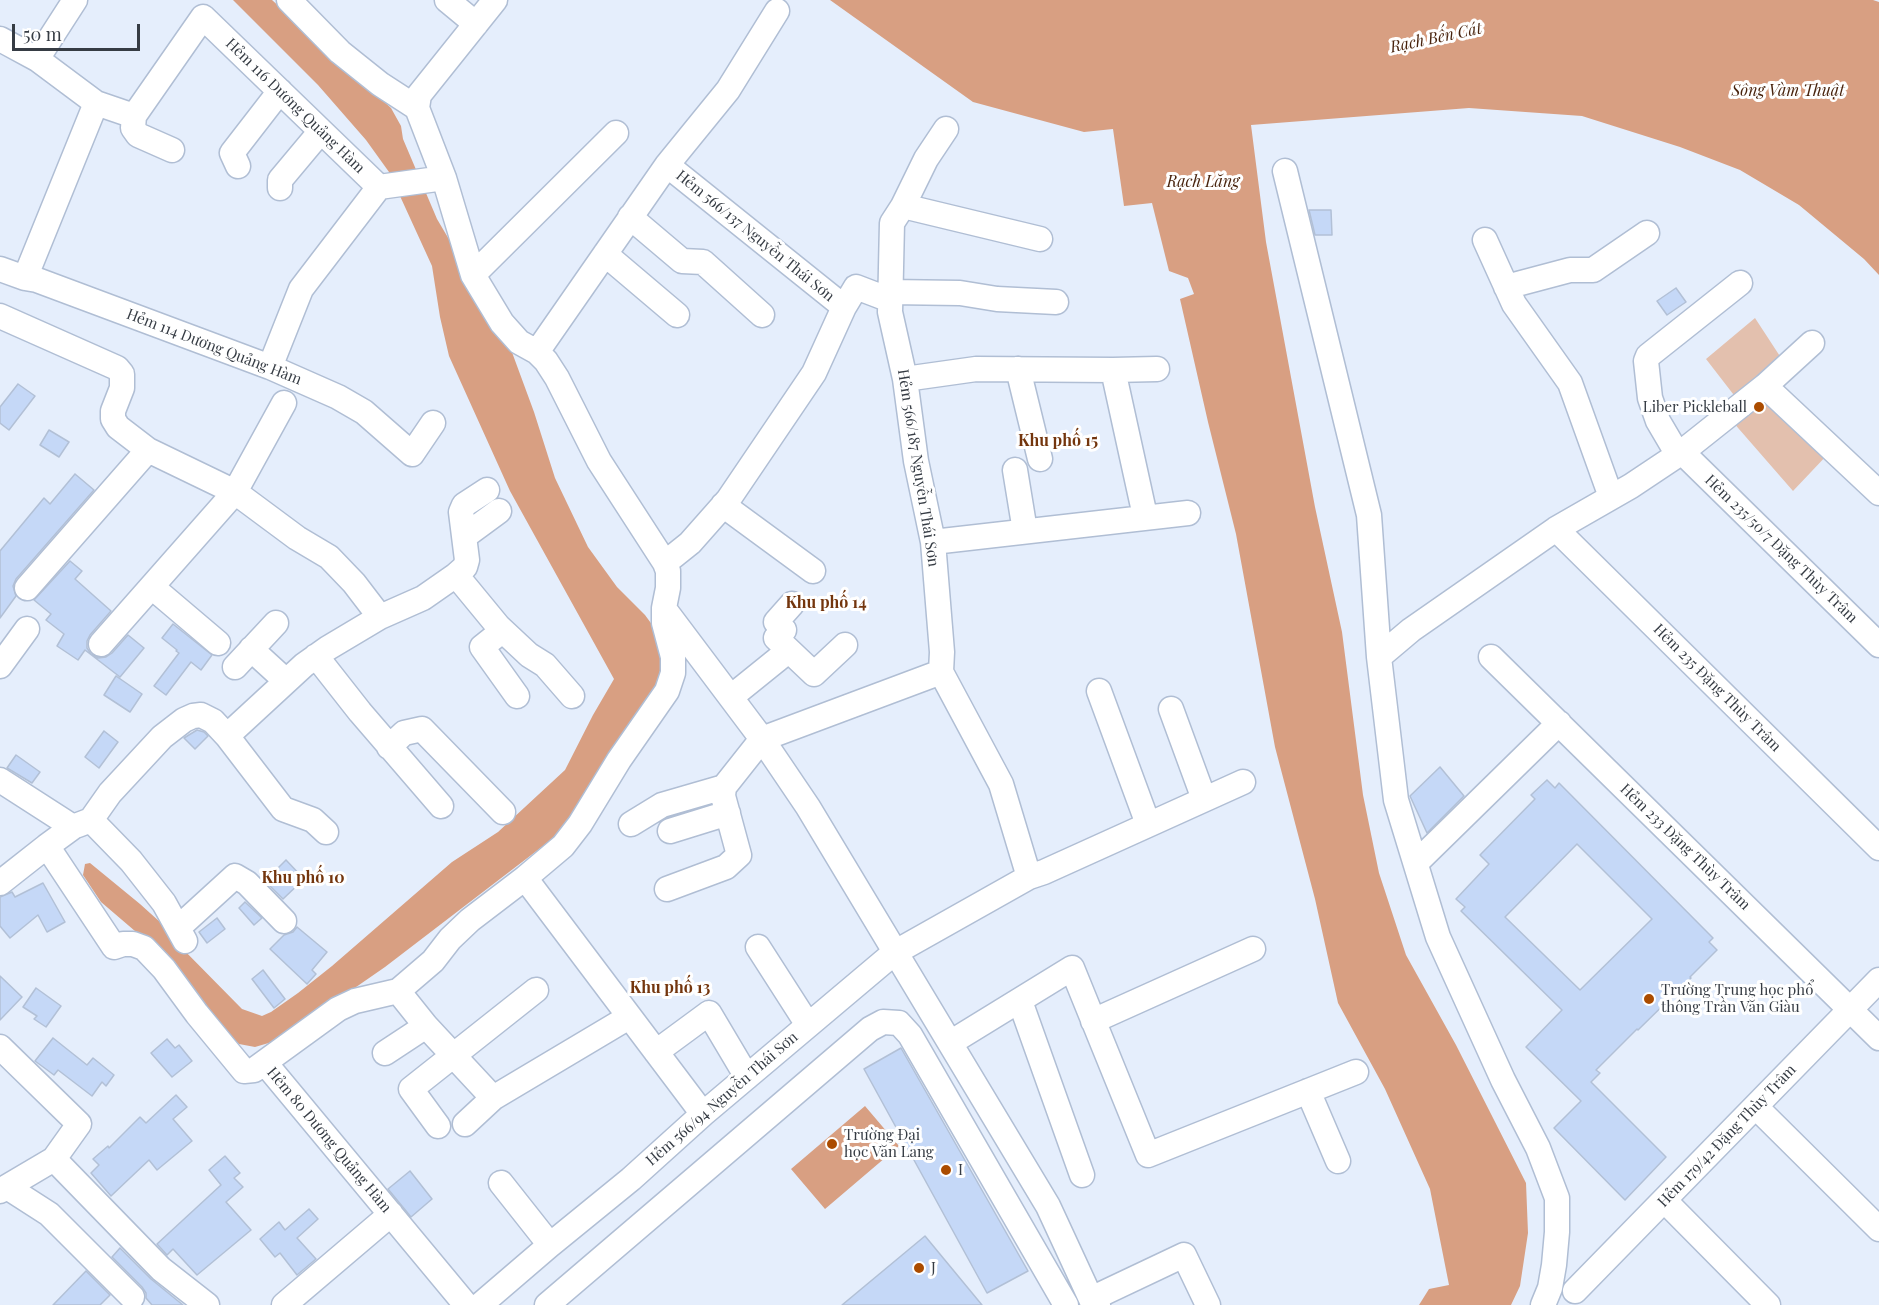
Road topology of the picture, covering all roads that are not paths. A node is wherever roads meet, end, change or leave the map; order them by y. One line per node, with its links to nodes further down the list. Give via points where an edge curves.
1 (75, 0): 8 (street)
2 (289, 0): 11 (street, via 340,52)
3 (447, 0): 6 (street)
4 (495, 0): 6 (street)
5 (777, 11): 17 (street, via 728,90)
6 (476, 24): 11 (street, via 419,95)
7 (0, 39): 8 (street)
8 (37, 59): 10 (street)
9 (280, 92): 12 (street, Hẻm 116 Dương Quảng Hàm, via 203,17); 14 (street, Hẻm 116 Dương Quảng Hàm); 18 (street, via 232,153)
10 (96, 103): 12 (street); 31 (street)
11 (417, 108): 20 (street)
12 (134, 116): 16 (street, via 133,128 138,135)
13 (946, 129): 23 (street, Hẻm 566/187 Nguyễn Thái Sơn)
14 (321, 131): 21 (street, Hẻm 116 Dương Quảng Hàm); 22 (street, via 280,180)
15 (616, 133): 30 (street)
16 (172, 150)
17 (667, 165): 24 (street); 36 (street, Hẻm 566/137 Nguyễn Thái Sơn)
18 (238, 166)
19 (1285, 171): 84 (street, via 1369,515)
20 (444, 178): 21 (street); 30 (street)
21 (379, 187): 42 (street, via 301,289)
22 (280, 188)
23 (903, 206): 26 (street); 34 (street, Hẻm 566/187 Nguyễn Thái Sơn, via 892,223)
24 (630, 217): 28 (street); 38 (street, via 681,261 703,262)
25 (1647, 233): 33 (street, via 1593,270 1570,270)
26 (1040, 239)
27 (1485, 240): 33 (street)
28 (604, 254): 37 (street); 41 (street)
29 (0, 269): 31 (street, Hẻm 114 Dương Quảng Hàm)
30 (473, 275): 41 (street, via 502,323 519,342)
31 (26, 278): 42 (street, Hẻm 114 Dương Quảng Hàm)
32 (1740, 283): 51 (street, Hẻm 235/50/7 Đặng Thùy Trâm, via 1646,361 1650,398 1658,421)
33 (1506, 286): 57 (street, via 1514,304 1570,383)
34 (890, 296): 35 (street, via 960,293); 36 (street, Hẻm 566/137 Nguyễn Thái Sơn, via 856,287); 46 (street, Hẻm 566/187 Nguyễn Thái Sơn)
35 (1056, 302)
36 (844, 307): 58 (street, Hẻm 566/137 Nguyễn Thái Sơn, via 814,372)
37 (677, 315)
38 (762, 315)
39 (0, 316): 50 (street, via 117,368 122,374 122,388 113,418 118,427)
40 (1812, 343): 47 (street)
41 (537, 352): 66 (street, via 557,378 599,461)
42 (270, 367): 49 (street, Hẻm 114 Dương Quảng Hàm, via 364,412 412,454)
43 (1018, 369): 45 (street); 46 (street, via 976,369); 52 (street)
44 (1157, 369): 45 (street)
45 (1113, 370): 61 (street)
46 (905, 379): 65 (street, Hẻm 566/187 Nguyễn Thái Sơn, via 916,461)
47 (1765, 386): 51 (street); 56 (street)
48 (284, 403): 55 (street)
49 (433, 423)
50 (148, 450): 55 (street); 70 (street)
51 (1680, 453): 57 (street); 80 (street, Hẻm 235/50/7 Đặng Thùy Trâm)
52 (1040, 459)
53 (1015, 470): 63 (street)
54 (487, 490): 64 (street, via 464,505 461,512)
55 (235, 492): 69 (street); 73 (street, via 329,558 347,574)
56 (1879, 493)
57 (1611, 497): 62 (street)
58 (723, 505): 66 (street, Hẻm 566/137 Nguyễn Thái Sơn, via 690,543); 67 (street)
59 (499, 512): 64 (street)
60 (1188, 513): 61 (street)
61 (1145, 516): 63 (street)
62 (1556, 529): 84 (street, via 1411,630); 112 (street, Hẻm 235 Đặng Thùy Trâm)
63 (1024, 531): 65 (street)
64 (465, 536): 68 (street, via 467,560)
65 (933, 542): 88 (street, Hẻm 566/187 Nguyễn Thái Sơn)
66 (665, 563): 72 (street, via 668,588)
67 (813, 572)
68 (456, 575): 73 (street, via 423,598); 76 (street)
69 (152, 587): 77 (street); 78 (street)
70 (27, 588)
71 (792, 604): 82 (street, via 776,622 784,630 776,639)
72 (664, 608): 93 (street); 115 (street, via 673,657 667,690 580,824 562,846)
73 (380, 617): 83 (street)
74 (276, 623): 81 (street)
75 (27, 629): 86 (street)
76 (502, 630): 91 (street, via 482,647); 92 (street, via 544,665)
77 (218, 643)
78 (101, 645)
79 (845, 645): 82 (street, via 814,674)
80 (1879, 645)
81 (251, 649): 87 (street); 89 (street)
82 (788, 651): 93 (street)
83 (316, 656): 89 (street); 98 (street)
84 (1379, 657): 113 (street, via 1396,800)
85 (1491, 657): 95 (street, Hẻm 233 Đặng Thùy Trâm)
86 (0, 666)
87 (235, 667)
88 (941, 672): 97 (street); 114 (street, Hẻm 566/187 Nguyễn Thái Sơn, via 1001,784)
89 (286, 681): 96 (street)
90 (1099, 691): 108 (street)
91 (517, 696)
92 (572, 696)
93 (730, 697): 97 (street)
94 (1171, 709): 102 (street)
95 (1559, 723): 113 (street); 126 (street, Hẻm 233 Đặng Thùy Trâm)
96 (227, 736): 106 (street, via 201,715 184,720 162,737); 110 (street, via 283,809 313,820)
97 (762, 739): 101 (street); 121 (street, via 808,807)
98 (389, 747): 103 (street); 104 (street, via 404,733 422,729)
99 (0, 780): 106 (street)
100 (1243, 782): 102 (street)
101 (724, 787): 105 (street); 107 (street, via 662,805)
102 (1204, 799): 108 (street)
103 (441, 806)
104 (503, 812)
105 (728, 813): 109 (street); 117 (street, via 739,855 726,867)
106 (82, 824): 111 (street); 118 (street, via 131,861 164,903 182,935 235,876 248,883)
107 (631, 824)
108 (1149, 824): 114 (street)
109 (670, 831)
110 (326, 832)
111 (47, 846): 116 (street); 137 (street, Hẻm 80 Dương Quảng Hàm, via 114,947 133,944 144,948 244,1071)
112 (1879, 848)
113 (1416, 863): 155 (street, via 1438,937 1538,1148 1557,1198)
114 (1029, 877): 121 (street)
115 (525, 878): 124 (street, via 470,920 433,961); 127 (street)
116 (0, 883)
117 (667, 889)
118 (284, 921)
119 (758, 947): 129 (street)
120 (1253, 949): 128 (street)
121 (894, 953): 129 (street, Hẻm 566/94 Nguyễn Thái Sơn); 132 (street)
122 (1879, 980): 126 (street, Hẻm 179/42 Đặng Thùy Trâm)
123 (536, 990): 136 (street)
124 (398, 991): 130 (street); 137 (street, via 338,1009)
125 (1020, 1001): 128 (street, via 1072,968); 132 (street); 148 (street)
126 (1851, 1010): 131 (street, Hẻm 233 Đặng Thùy Trâm); 142 (street, Hẻm 179/42 Đặng Thùy Trâm)
127 (629, 1017): 134 (street); 141 (street)
128 (1094, 1021): 140 (street, via 1148,1155)
129 (808, 1025): 139 (street, Hẻm 566/94 Nguyễn Thái Sơn)
130 (426, 1026): 135 (street); 136 (street)
131 (1879, 1038)
132 (951, 1043): 158 (street, via 1048,1206)
133 (0, 1047): 146 (street, via 79,1124)
134 (656, 1052): 139 (street, via 709,1012); 143 (street)
135 (385, 1053)
136 (454, 1056): 141 (street); 145 (street, via 411,1089)
137 (265, 1063): 152 (street, Hẻm 80 Dương Quảng Hàm)
138 (1356, 1072): 140 (street)
139 (747, 1077): 143 (street, Hẻm 566/94 Nguyễn Thái Sơn)
140 (1308, 1091): 147 (street)
141 (493, 1098): 144 (street)
142 (1756, 1107): 151 (street, Hẻm 179/42 Đặng Thùy Trâm); 153 (street)
143 (703, 1114): 154 (street, Hẻm 566/94 Nguyễn Thái Sơn)
144 (465, 1124)
145 (438, 1126)
146 (54, 1159): 150 (street); 159 (street, via 161,1269)
147 (1338, 1161)
148 (1082, 1174)
149 (501, 1184): 154 (street)
150 (3, 1189): 156 (street, via 49,1214)
151 (1664, 1200): 157 (street, Hẻm 179/42 Đặng Thùy Trâm); 167 (street)
152 (391, 1214): 160 (street); 161 (street, Hẻm 80 Dương Quảng Hàm)
153 (1879, 1229)
154 (550, 1245): 162 (street, Hẻm 566/94 Nguyễn Thái Sơn)
155 (1554, 1265): 157 (street); 166 (street)
156 (132, 1297)
157 (1581, 1298)
158 (1095, 1302): 165 (street, via 1184,1255)
159 (207, 1305)
160 (284, 1305)
161 (466, 1305)
162 (480, 1305)
163 (547, 1305): 164 (street, via 870,1029 883,1022 899,1023 910,1035)
164 (1066, 1305)
165 (1208, 1305)
166 (1543, 1305)
167 (1768, 1305)

